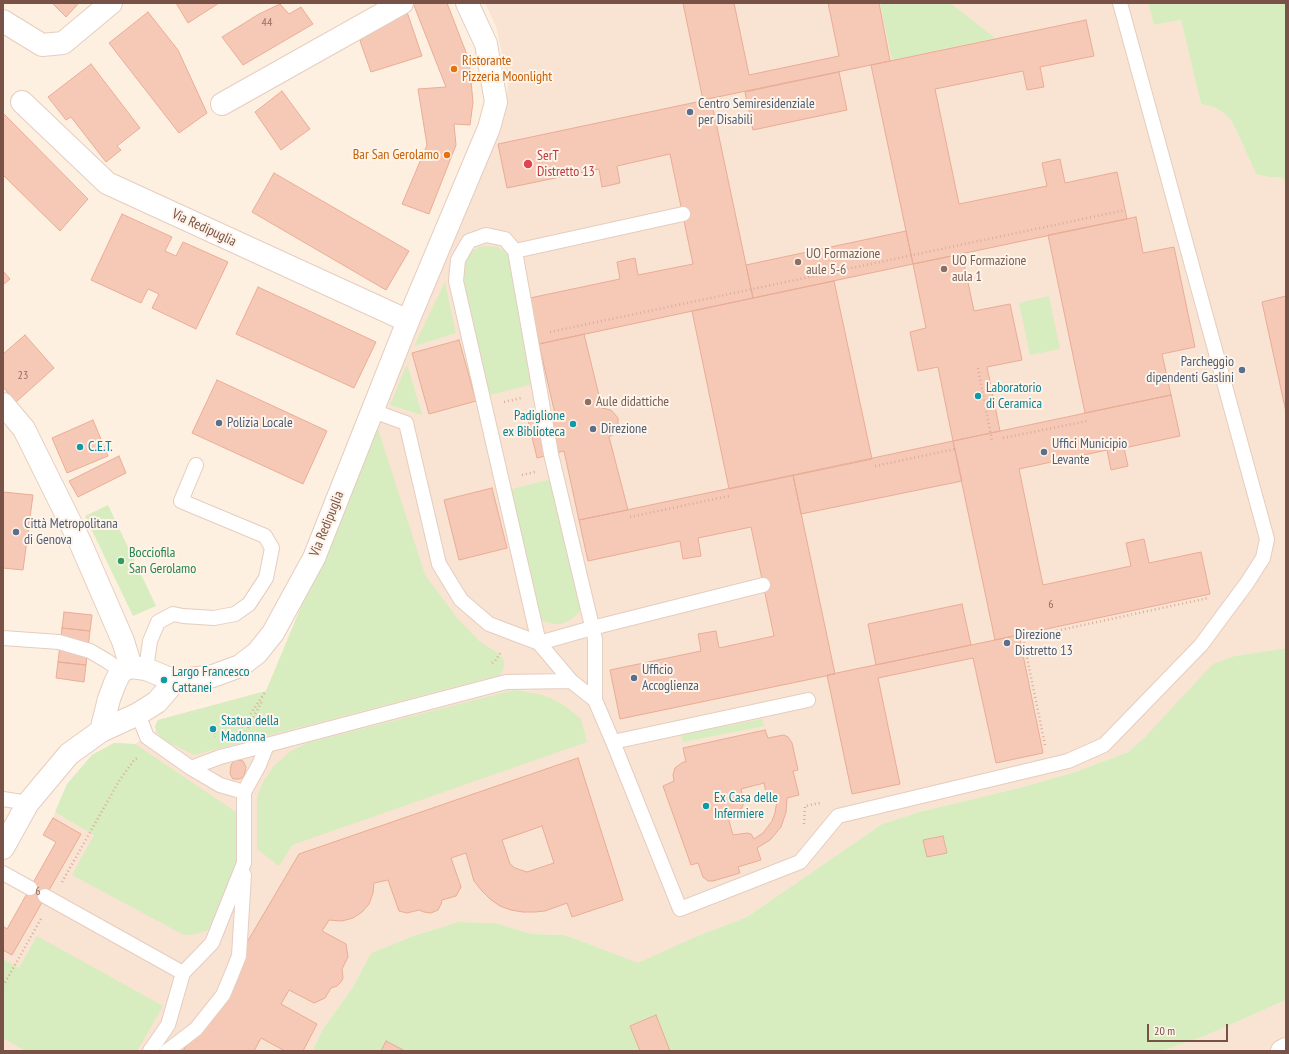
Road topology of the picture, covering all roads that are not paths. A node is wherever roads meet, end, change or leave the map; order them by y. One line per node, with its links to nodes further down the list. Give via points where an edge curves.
1 (111, 3): 5 (street, via 63,43 42,45)
2 (402, 3): 7 (street)
3 (467, 3): 10 (street, Via Redipuglia, via 486,44 496,102 489,128)
4 (1120, 3): 25 (lane, via 1268,539 1263,558 1240,592 1201,645 1104,745 1068,761 838,816 800,862 680,909)
5 (3, 21)
6 (22, 102): 10 (street, Via Redipuglia, via 107,183)
7 (222, 104)
8 (683, 214): 9 (lane)
9 (515, 251): 15 (lane, via 554,467); 17 (lane, via 504,239 486,235 468,241 458,260 456,281)
10 (408, 322): 12 (street, Via Redipuglia)
11 (3, 404): 18 (street, via 24,429 80,542)
12 (373, 411): 17 (lane, via 406,423 439,564 461,600 489,624); 20 (street, Via Redipuglia, via 314,558 273,633 257,653 240,666 214,676)
13 (196, 465): 18 (lane, via 180,501 265,536 272,548 266,578 250,604 235,614 214,618 173,614 158,622)
14 (763, 585): 15 (lane)
15 (592, 628): 17 (lane); 21 (lane, via 595,639)
16 (3, 638): 18 (lane, via 59,642 90,651)
17 (539, 643): 19 (lane)
18 (133, 669): 20 (street); 24 (street, via 115,683)
19 (571, 681): 21 (lane); 26 (lane, via 506,682)
20 (176, 682): 23 (street, via 157,702)
21 (595, 700): 25 (lane)
22 (808, 700): 25 (lane)
23 (138, 714): 24 (street); 27 (lane, via 147,737)
24 (101, 731): 30 (street, via 69,754)
25 (613, 742)
26 (267, 745): 27 (lane, via 220,756); 28 (lane)
27 (191, 768): 28 (lane, via 220,785)
28 (244, 792): 32 (lane)
29 (3, 799): 30 (lane)
30 (28, 803): 31 (street)
31 (3, 848)
32 (244, 863): 36 (lane, via 212,942); 39 (lane, via 239,956 232,976 223,995 196,1029)
33 (3, 873): 34 (lane)
34 (30, 888)
35 (48, 898): 36 (lane)
36 (183, 972): 38 (lane, via 168,1025)
37 (1286, 1049): 40 (street)
38 (150, 1051)
39 (167, 1051)
40 (1282, 1051)

